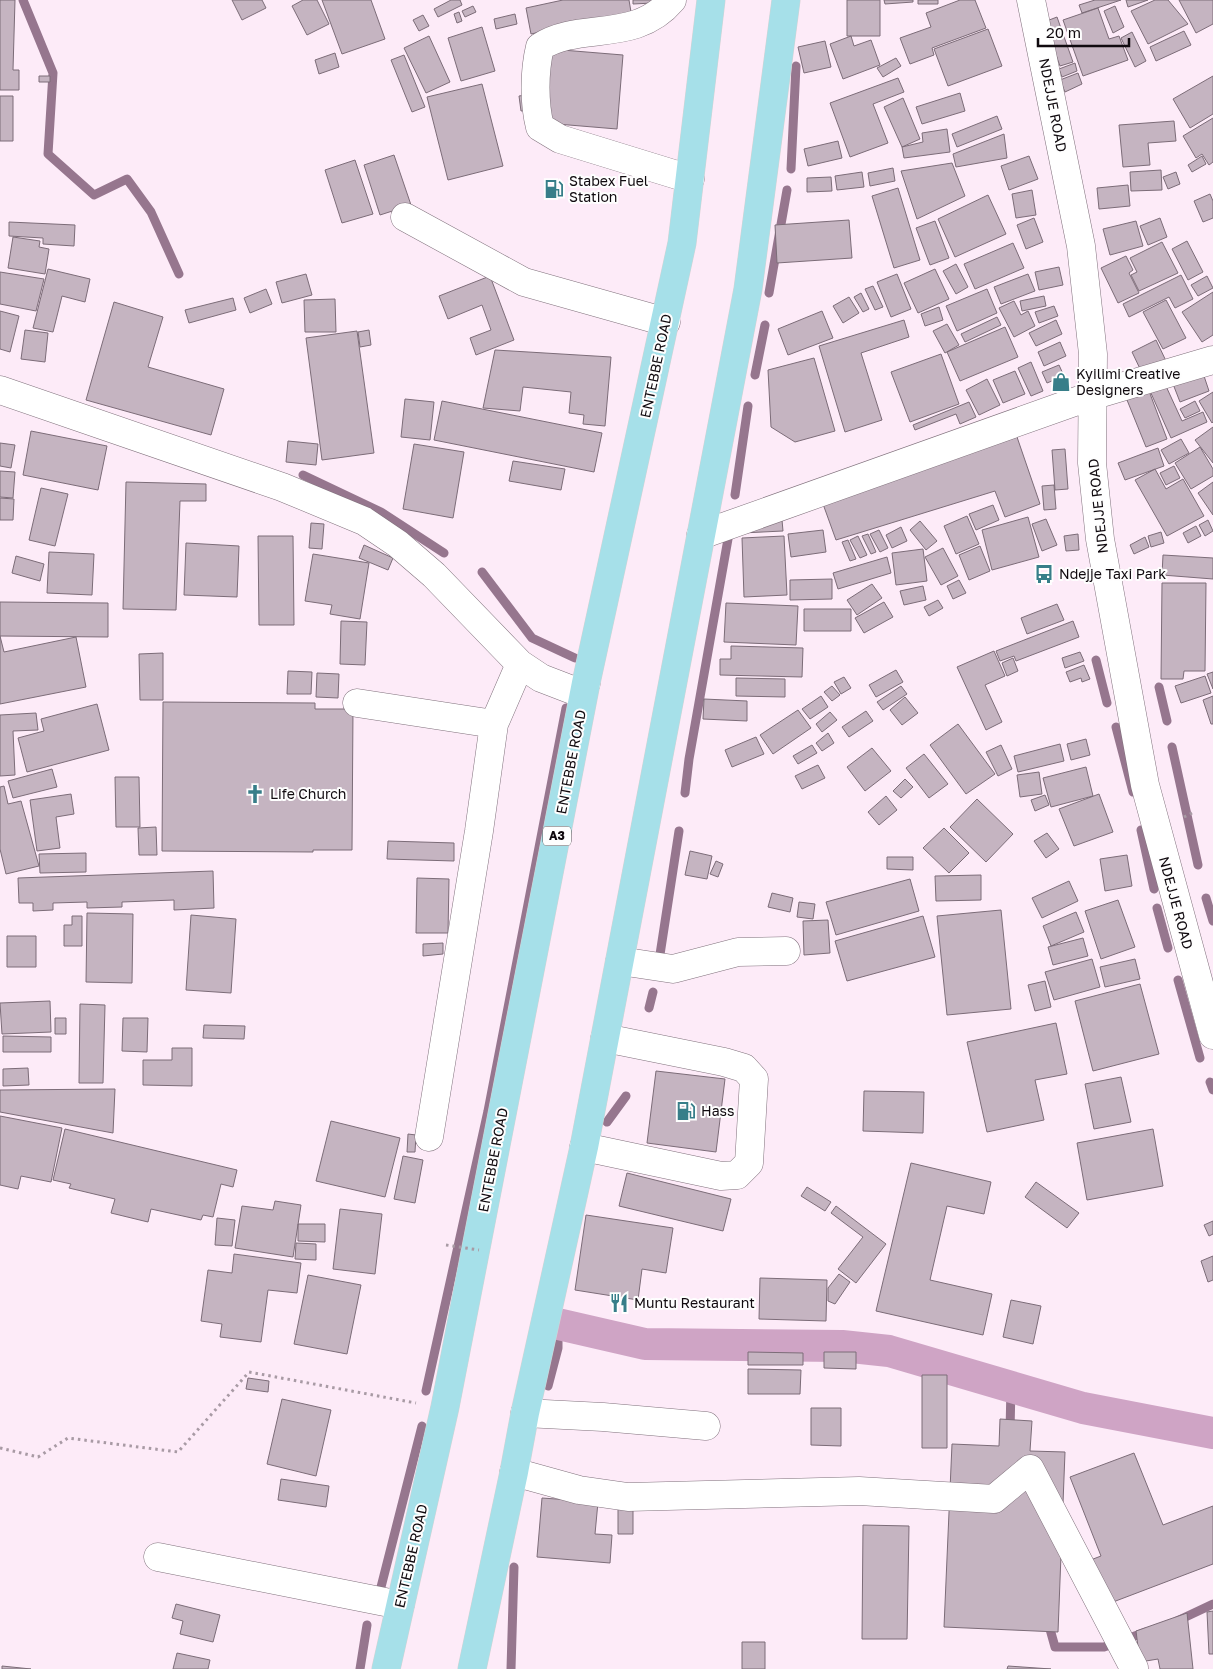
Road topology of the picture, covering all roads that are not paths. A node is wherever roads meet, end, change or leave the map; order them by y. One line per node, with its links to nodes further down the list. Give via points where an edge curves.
1 (672, 0): 5 (street, via 663,11 629,27 552,39 540,47 536,113 540,127 560,139)
2 (711, 0): 5 (main road, ENTEBBE ROAD / A3)
3 (786, 0): 11 (main road, via 748,289)
4 (1031, 0): 10 (street, NDEJJE ROAD, via 1081,246 1093,354)
5 (690, 179): 7 (main road, ENTEBBE ROAD / A3, via 682,244)
6 (405, 217): 7 (street, via 524,282)
7 (666, 322): 13 (main road, ENTEBBE ROAD / A3)
8 (1213, 360): 10 (street)
9 (0, 390): 12 (street, via 282,487 364,521 398,544 434,575)
10 (1091, 396): 11 (street); 18 (street, NDEJJE ROAD, via 1092,463 1101,548 1144,785)
11 (701, 535): 17 (main road)
12 (520, 664): 13 (street, via 541,678 580,693); 15 (street)
13 (586, 683): 27 (main road, ENTEBBE ROAD / A3, via 444,1407)
14 (357, 704): 15 (street)
15 (494, 724): 21 (street)
16 (786, 952): 17 (street, via 738,952 673,969)
17 (620, 961): 20 (main road)
18 (1206, 985): 19 (street, NDEJJE ROAD)
19 (1213, 1035)
20 (605, 1038): 22 (main road); 22 (street, via 744,1068 754,1079 749,1164 736,1175 721,1176)
21 (429, 1137)
22 (584, 1147): 23 (main road)
23 (525, 1413): 24 (street, via 603,1416); 25 (main road)
24 (706, 1426)
25 (514, 1472): 28 (street, via 579,1490 628,1497 859,1491 994,1499 1030,1469); 30 (main road)
26 (158, 1556): 27 (street)
27 (400, 1605): 29 (main road, ENTEBBE ROAD / A3)
28 (1134, 1668)
29 (386, 1669)
30 (472, 1669)

